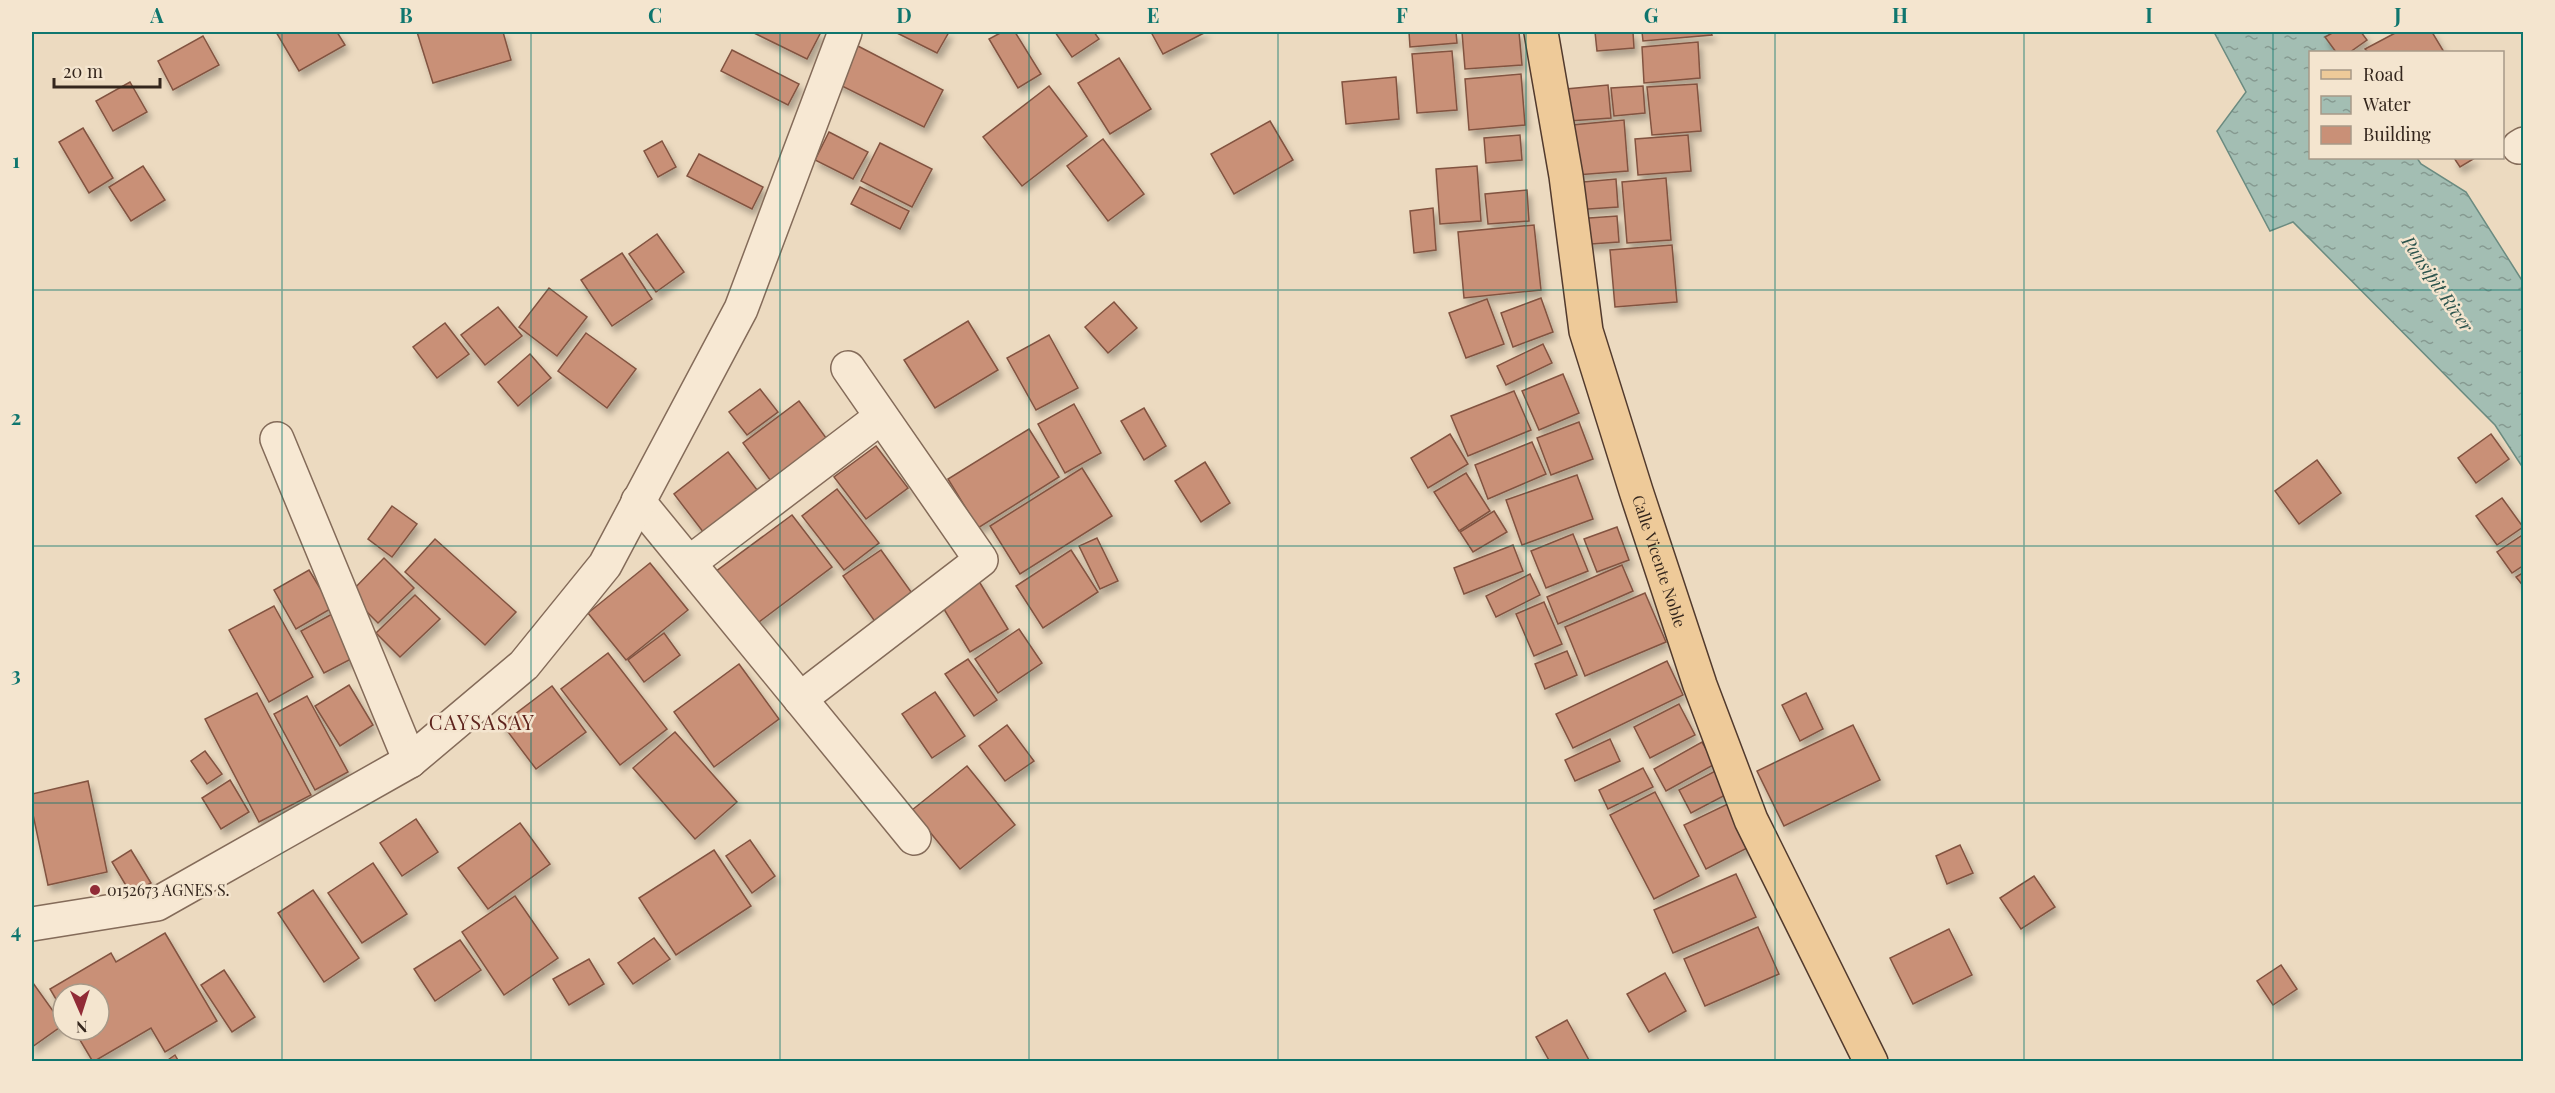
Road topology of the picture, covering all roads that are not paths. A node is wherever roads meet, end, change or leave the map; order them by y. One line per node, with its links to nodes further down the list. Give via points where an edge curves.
1 (845, 32): 6 (street, via 741,309)
2 (1541, 32): 12 (main road, Calle Vicente Noble, via 1566,176 1586,331 1636,491 1700,685 1751,820)
3 (848, 368): 4 (street)
4 (882, 417): 7 (street); 8 (street, via 981,560)
5 (277, 439): 9 (street)
6 (638, 501): 7 (street); 9 (street, via 604,566 524,665)
7 (689, 563): 8 (street)
8 (800, 699): 10 (street)
9 (410, 761): 11 (street, via 157,904)
10 (914, 838)
11 (32, 924)
12 (1871, 1062)

